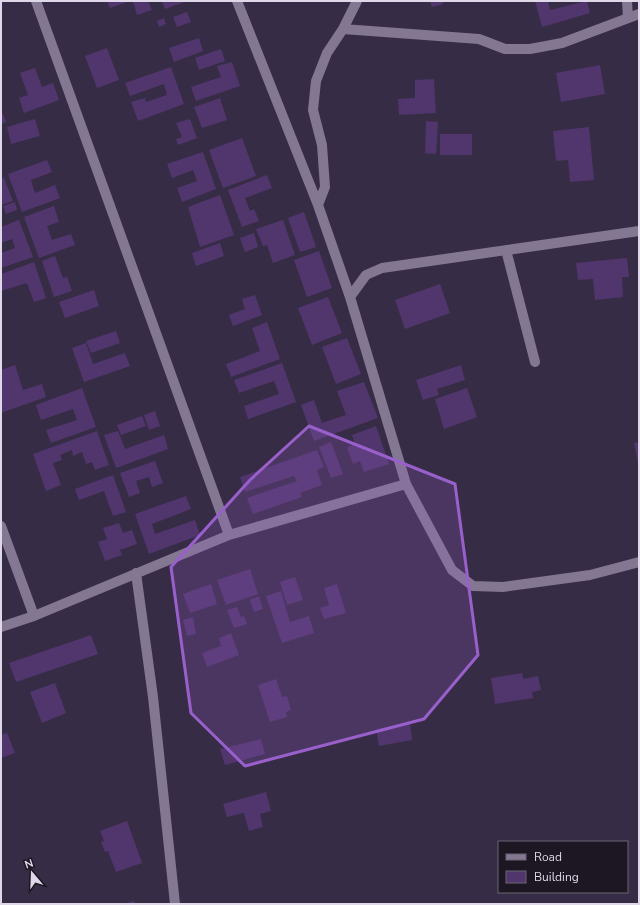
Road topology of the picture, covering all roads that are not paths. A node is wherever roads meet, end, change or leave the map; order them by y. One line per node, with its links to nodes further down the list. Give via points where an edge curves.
1 (36, 1): 15 (street)
2 (237, 1): 8 (street)
3 (357, 1): 7 (street)
4 (627, 1): 6 (street)
5 (639, 14): 6 (street)
6 (628, 18): 7 (street, via 562,43 530,49 505,49 479,39)
7 (343, 29): 8 (street, via 326,53 316,81 313,110 322,146 325,187)
8 (318, 205): 11 (street)
9 (639, 231): 10 (street)
10 (506, 250): 11 (street, via 382,268 366,275); 12 (street)
11 (350, 297): 13 (street)
12 (535, 362)
13 (406, 484): 15 (street); 16 (street, via 452,570 474,586 503,587 590,575)
14 (1, 526): 18 (street)
15 (229, 535): 17 (street)
16 (639, 562)
17 (136, 573): 18 (street); 20 (street, via 153,697)
18 (34, 616): 19 (street)
19 (1, 627)
20 (176, 904)

